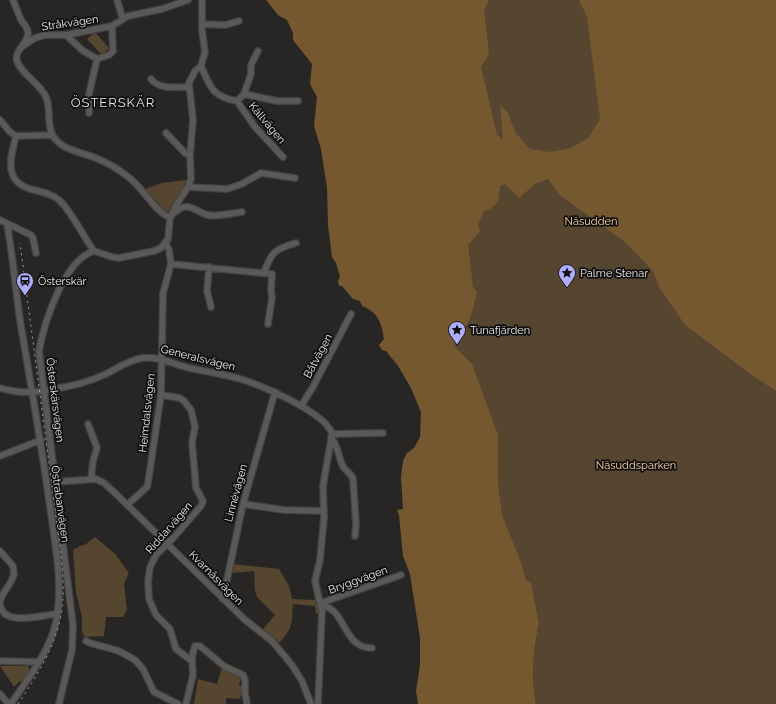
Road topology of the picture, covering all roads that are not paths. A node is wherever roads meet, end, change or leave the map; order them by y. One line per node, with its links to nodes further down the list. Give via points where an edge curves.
1 (13, 0): 9 (street)
2 (117, 0): 5 (street)
3 (188, 0): 5 (street, Stråkvägen)
4 (202, 0): 7 (street)
5 (123, 19): 8 (street, Stråkvägen)
6 (239, 21): 7 (street)
7 (202, 24): 15 (street, via 204,52)
8 (112, 26): 10 (street, Stråkvägen); 14 (street, via 113,52)
9 (26, 28): 11 (street); 12 (street, via 27,38)
10 (66, 35): 11 (street, Stråkvägen); 14 (street, via 82,50)
11 (38, 37): 12 (street, Stråkvägen)
12 (23, 46): 24 (street, via 19,50 17,61 46,97)
13 (258, 51): 18 (street, Källvägen, via 251,65 251,74)
14 (97, 59): 21 (street, via 89,94)
15 (201, 66): 17 (street, via 193,75); 19 (street, Källvägen, via 211,89)
16 (151, 79): 17 (street, via 160,86)
17 (189, 87): 26 (street, via 193,120)
18 (244, 94): 19 (street, Källvägen); 20 (street, Källvägen, via 277,101)
19 (237, 101): 27 (street, Källvägen, via 255,127)
20 (298, 101)
21 (89, 113)
22 (0, 120): 25 (street)
23 (166, 133): 26 (street)
24 (52, 135): 25 (street); 31 (street, via 66,148 99,159 127,176 160,212)
25 (16, 136): 36 (street, via 10,158 15,181 23,187 59,200)
26 (190, 155): 29 (street, via 191,179)
27 (283, 157)
28 (295, 178): 29 (street, via 261,173 227,189)
29 (188, 187): 31 (street)
30 (242, 212): 31 (street, via 207,215 190,207 178,209)
31 (171, 216): 35 (street)
32 (0, 220): 33 (street)
33 (7, 224): 37 (street, via 33,238); 48 (street, Östrabanvägen)
34 (296, 243): 40 (street, via 273,253)
35 (166, 244): 36 (street, via 154,251 119,258); 38 (street, Heimdalsvägen)
36 (94, 251): 46 (street, Österskärsvägen, via 81,258 64,279 56,296 39,350)
37 (36, 253)
38 (171, 264): 39 (street); 44 (street, Heimdalsvägen, via 163,293)
39 (208, 267): 40 (street); 41 (street, via 207,291)
40 (264, 273): 43 (street, via 272,274)
41 (211, 307)
42 (351, 314): 50 (street, Båtvägen)
43 (268, 324)
44 (161, 359): 46 (street, Generalsvägen, via 135,359 76,386); 47 (street, Generalsvägen, via 189,368 238,378); 49 (street, Heimdalsvägen)
45 (0, 388): 48 (street, Generalsvägen)
46 (43, 391): 48 (street, Generalsvägen); 57 (street, Österskärsvägen)
47 (274, 392): 50 (street, Generalsvägen); 59 (street, Linnévägen)
48 (33, 393): 54 (street, Östrabanvägen)
49 (161, 395): 58 (street, Heimdalsvägen, via 147,487); 62 (street, Riddarvägen, via 180,398 191,410 195,427 192,442 196,488 203,500 201,506)
50 (301, 406): 53 (street, Generalsvägen, via 328,426)
51 (88, 424): 56 (street, via 97,448)
52 (383, 433): 53 (street)
53 (331, 436): 60 (street, via 323,486); 61 (street, Generalsvägen, via 342,465 353,479)
54 (41, 440): 55 (street); 67 (street, Östrabanvägen, via 60,590)
55 (0, 456)
56 (91, 479): 57 (street, Kvarnåsvägen); 58 (street, Kvarnåsvägen, via 104,483)
57 (55, 482): 75 (street, Österskärsvägen, via 74,633 70,663)
58 (128, 504): 62 (street, Kvarnåsvägen)
59 (243, 504): 60 (street, via 284,510); 65 (street, Linnévägen)
60 (324, 511): 66 (street, via 320,560 315,582)
61 (355, 536)
62 (167, 544): 65 (street, Kvarnåsvägen); 71 (street, Riddarvägen, via 156,555 150,568 149,599 156,615 172,633 176,649)
63 (0, 551): 67 (street, via 13,566 14,574 0,601 3,612 23,619)
64 (402, 575): 66 (street, Bryggvägen)
65 (223, 599): 79 (street, Kvarnåsvägen, via 283,652 302,680)
66 (321, 605): 69 (street, via 337,615 352,639 365,648); 80 (street)
67 (57, 614): 72 (street, Östrabanvägen, via 51,639)
68 (86, 641): 76 (street, via 119,651 135,660 143,669 154,692)
69 (372, 648)
70 (0, 661): 72 (street)
71 (192, 661): 77 (street, via 193,675); 78 (street, via 195,646 200,646 224,666 243,675)
72 (39, 662): 74 (street, Östrabanvägen)
73 (0, 694): 74 (street)
74 (9, 703)
75 (59, 704)
76 (178, 704)
77 (186, 704)
78 (247, 704)
79 (311, 704)
80 (318, 704)

